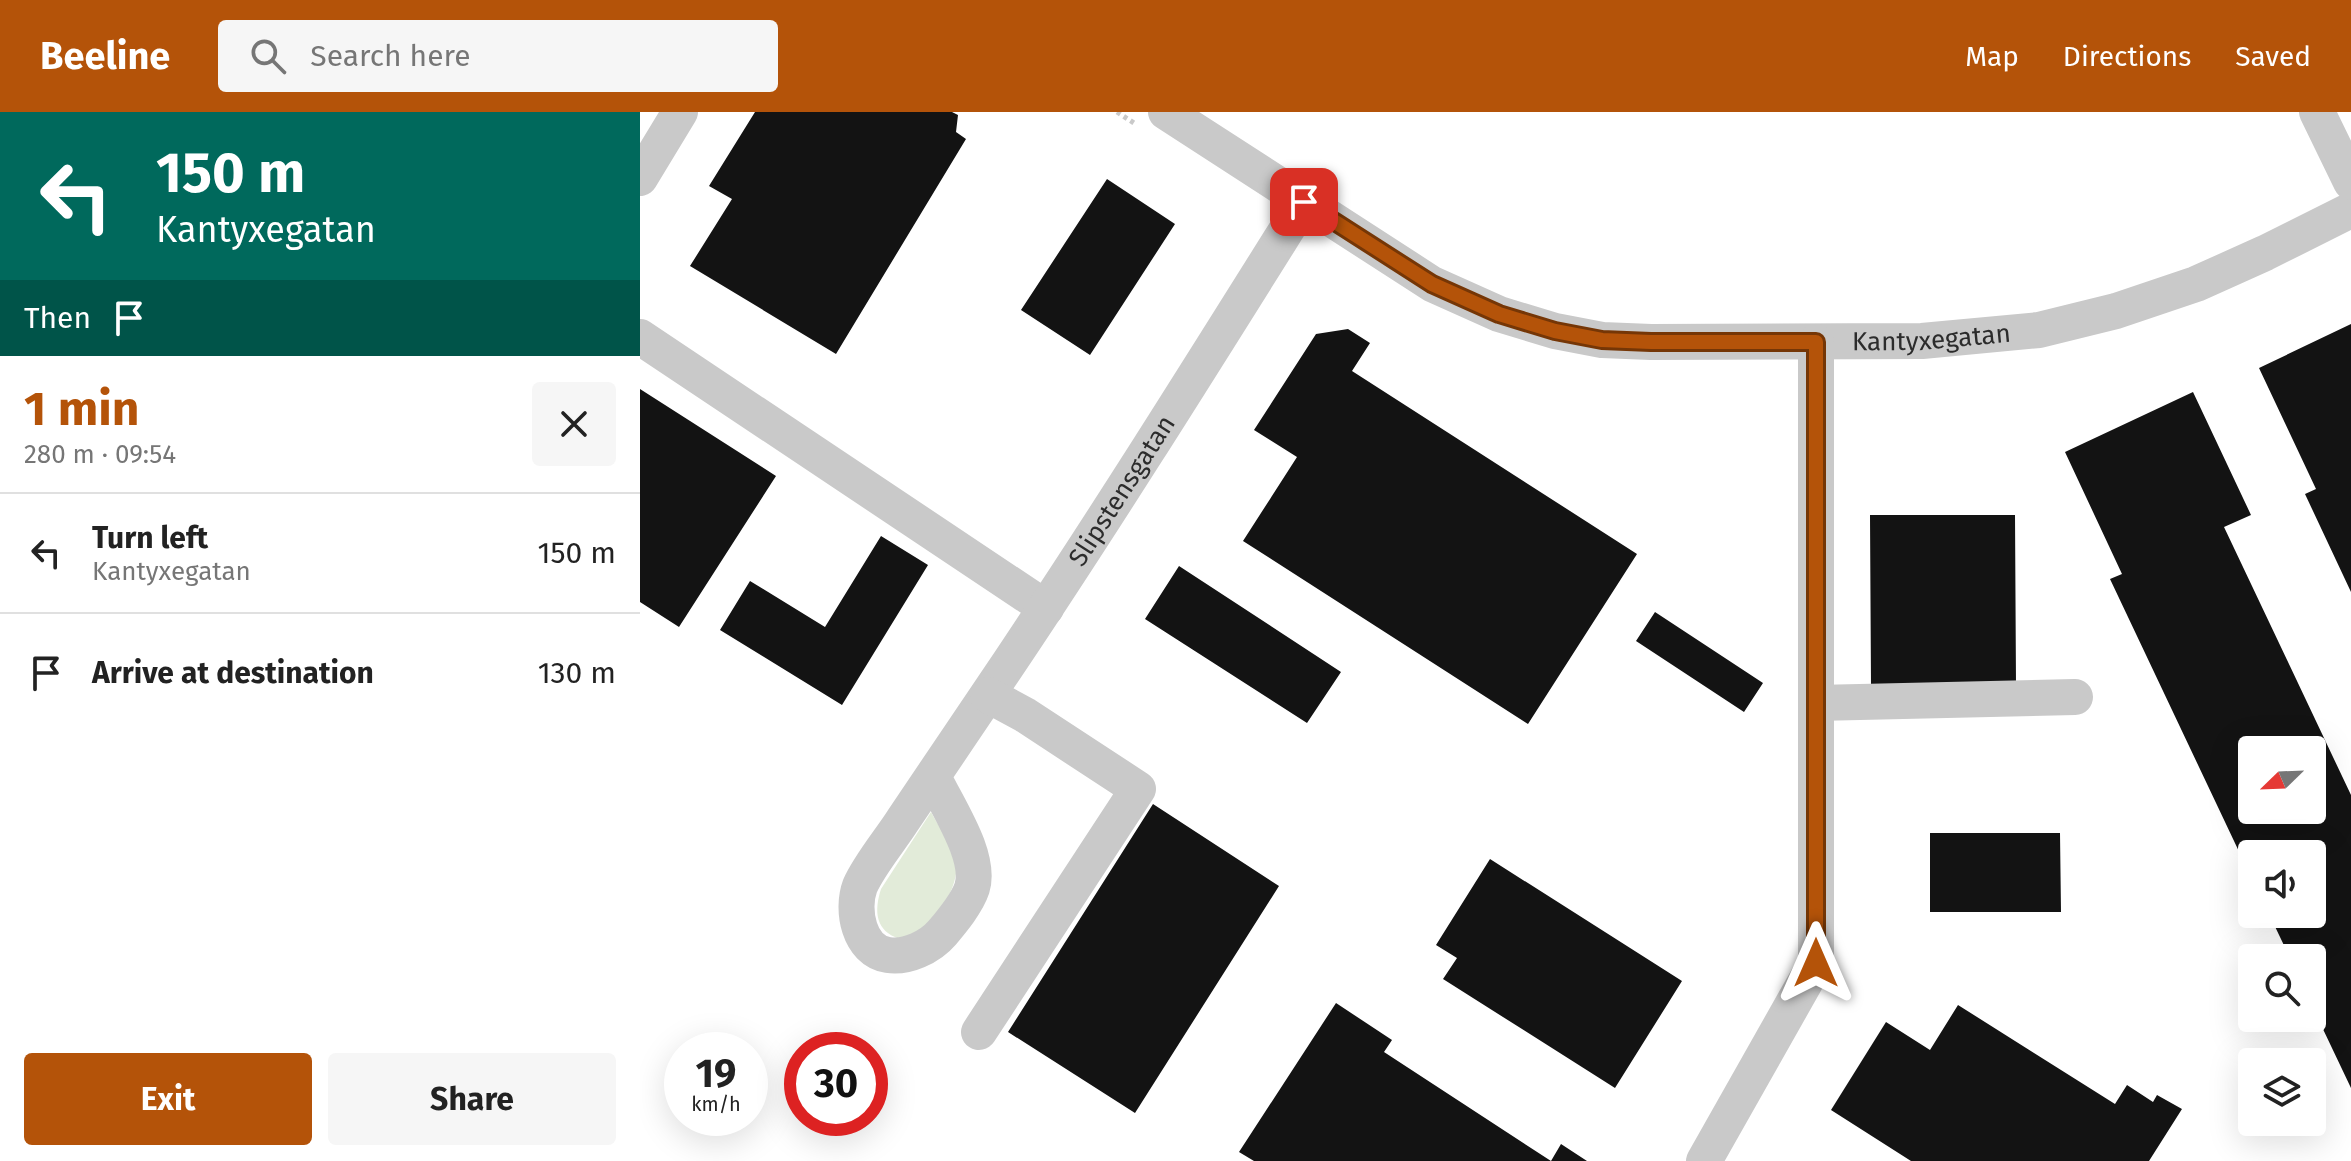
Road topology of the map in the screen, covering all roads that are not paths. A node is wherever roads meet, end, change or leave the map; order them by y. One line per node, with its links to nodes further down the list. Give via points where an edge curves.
1 (680, 112): 4 (street)
2 (1166, 112): 6 (street, Kantyxegatan)
3 (2317, 112): 5 (street)
4 (640, 178)
5 (2351, 182)
6 (1304, 202): 9 (street, Kantyxegatan, via 1432,284 1499,314 1555,331 1602,340); 10 (street, Slipstensgatan)
7 (2351, 210): 9 (street, Kantyxegatan, via 2196,284 2039,330 1959,340)
8 (640, 337): 10 (street)
9 (1816, 342): 13 (street)
10 (1046, 608): 11 (street, Slipstensgatan)
11 (988, 695): 14 (street, Slipstensgatan); 15 (street, via 1138,789)
12 (2075, 697): 13 (street)
13 (1816, 703): 16 (street, via 1816,963)
14 (933, 776)
15 (979, 1032)
16 (1715, 1157)

